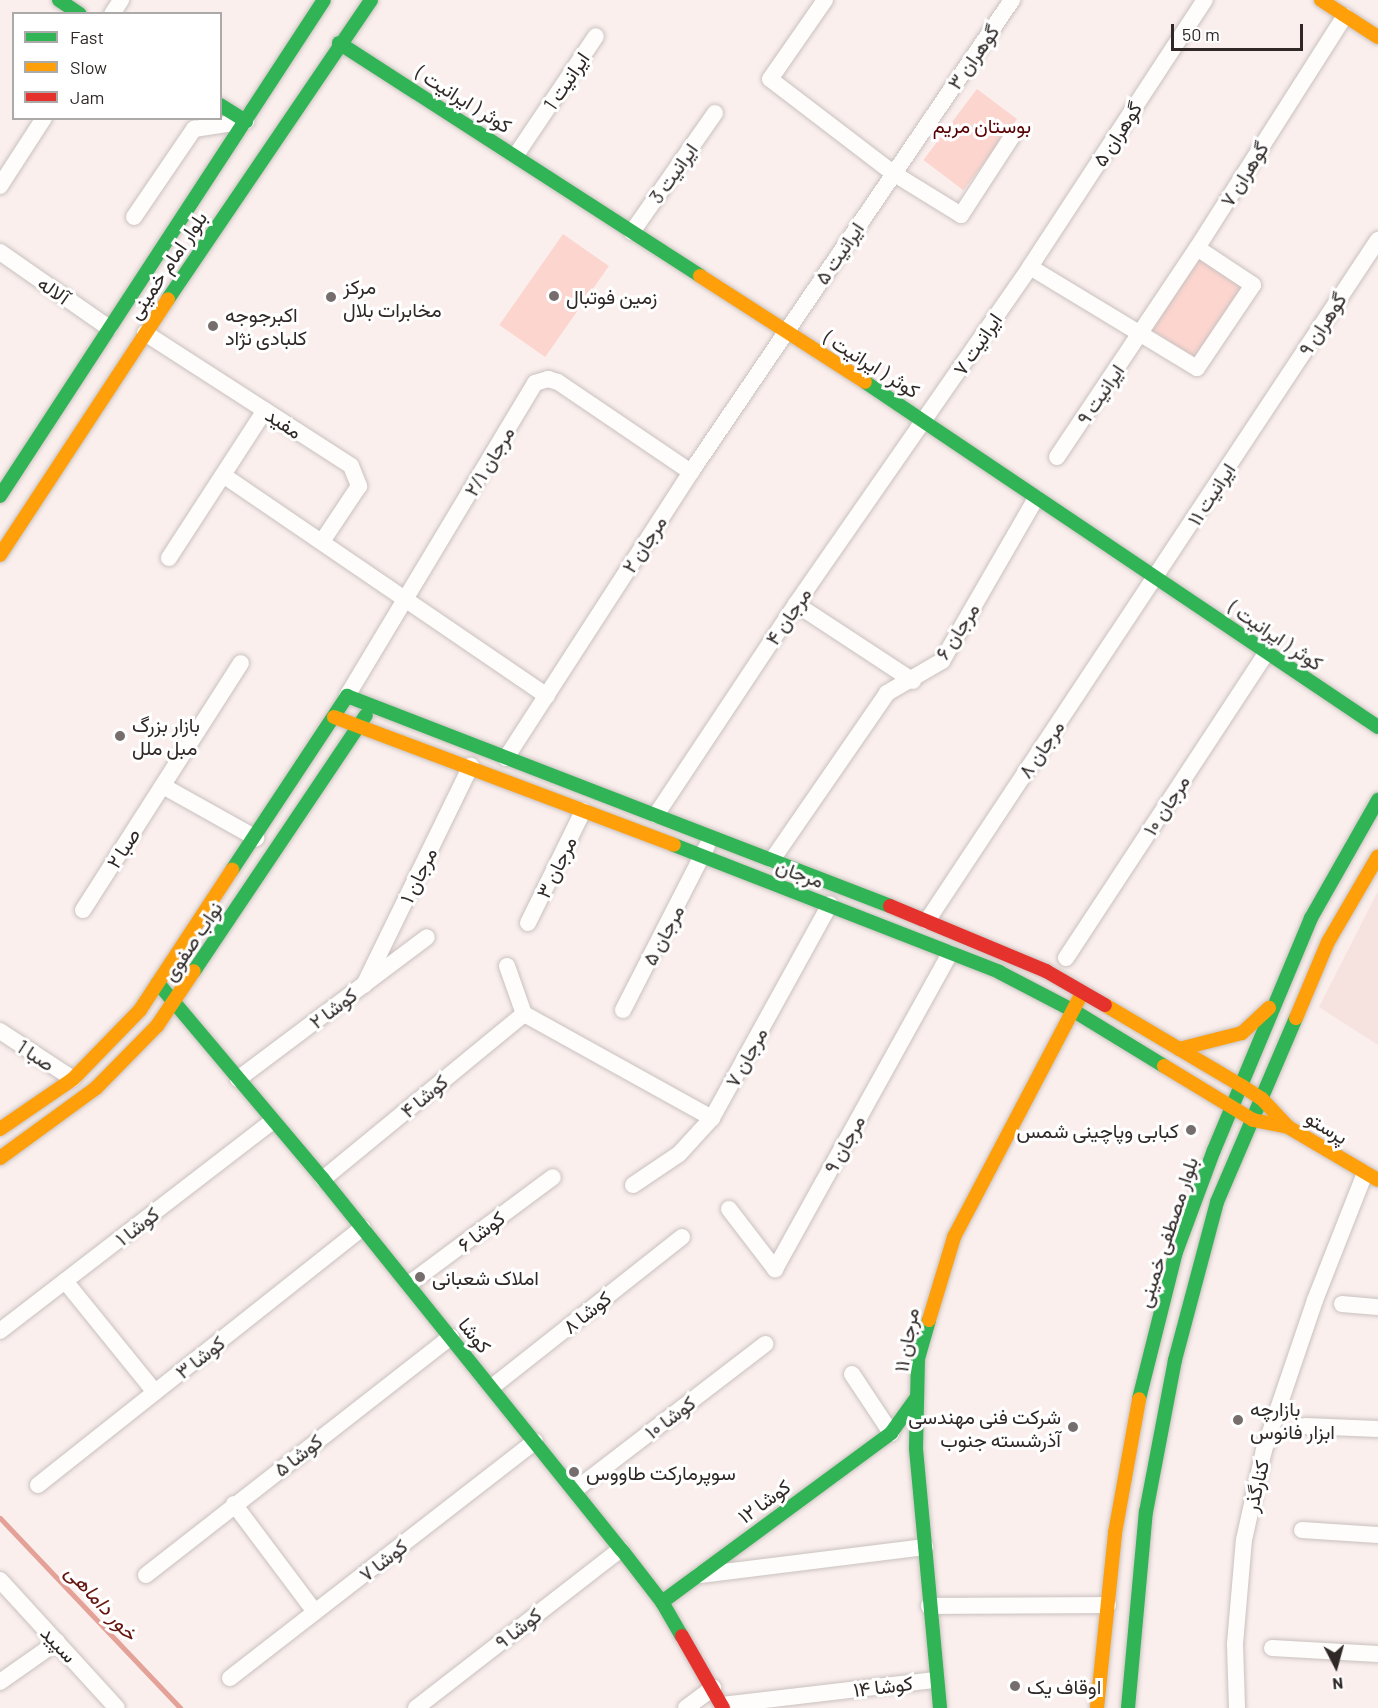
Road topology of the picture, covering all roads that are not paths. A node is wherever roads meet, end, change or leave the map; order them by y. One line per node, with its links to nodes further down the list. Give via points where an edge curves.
1 (59, 0): 8 (street)
2 (324, 0): 16 (street, بلوار امام خمینی)
3 (371, 0): 12 (street, بلوار امام خمینی)
4 (825, 0): 19 (street, via 770,79)
5 (1012, 0): 19 (street, گوهران ۳)
6 (1205, 0): 26 (street, گوهران ۵)
7 (1321, 0): 9 (street)
8 (77, 12)
9 (1344, 16): 11 (street); 24 (street, گوهران ۷)
10 (596, 36): 18 (street, ایرانیت 1)
11 (1378, 37)
12 (339, 43): 18 (street, کوثر ( ایرانیت )); 29 (street, بلوار امام خمینی)
13 (222, 106): 16 (street)
14 (715, 113): 22 (street, ایرانیت 3)
15 (43, 120): 20 (street)
16 (246, 121): 21 (street, via 194,129); 27 (street, بلوار امام خمینی)
17 (1013, 135): 19 (street, via 961,215)
18 (516, 155): 22 (street, کوثر ( ایرانیت ))
19 (893, 174): 30 (street, ایرانیت ۵)
20 (0, 186)
21 (134, 217)
22 (632, 232): 30 (street, کوثر ( ایرانیت ))
23 (1378, 240): 31 (street, گوهران ۹)
24 (1197, 248): 28 (street, گوهران ۷); 28 (street, via 1253,285 1197,368)
25 (0, 252): 27 (street, آلاله)
26 (1030, 267): 28 (street); 33 (street, ایرانیت ۷)
27 (108, 328): 37 (street, بلوار امام خمینی)
28 (1142, 332): 34 (street, ایرانیت ۹)
29 (145, 333): 32 (street, مفید); 40 (street, بلوار امام خمینی)
30 (785, 333): 33 (street, کوثر ( ایرانیت )); 35 (street, مرجان ۲)
31 (1267, 409): 42 (street, ایرانیت ۱۱)
32 (265, 410): 36 (street); 39 (street, مفید, via 351,466 359,486)
33 (925, 421): 38 (street, کوثر ( ایرانیت )); 44 (street, مرجان ۴)
34 (1057, 457)
35 (691, 472): 43 (street, مرجان ۲/۱, via 558,382 548,379 535,383); 49 (street, مرجان ۲)
36 (223, 475): 39 (street); 41 (street)
37 (0, 496)
38 (1036, 498): 42 (street, کوثر ( ایرانیت )); 47 (street, مرجان ۶, via 942,661)
39 (323, 540): 43 (street)
40 (0, 555)
41 (169, 558)
42 (1155, 578): 45 (street, کوثر ( ایرانیت )); 67 (street, مرجان ۸)
43 (405, 599): 48 (street, مرجان ۲/۱); 49 (street)
44 (796, 604): 47 (street); 59 (street, مرجان ۴)
45 (1266, 652): 53 (street, کوثر ( ایرانیت )); 71 (street, مرجان ۱۰)
46 (241, 663): 56 (street, صبا ۲)
47 (914, 681): 64 (street, مرجان ۶, via 887,693)
48 (347, 696): 50 (street, مرجان); 51 (street, نواب صفوی)
49 (547, 696): 54 (street, مرجان ۲)
50 (372, 706): 52 (street, نواب صفوی); 54 (street, مرجان)
51 (334, 717): 52 (street, مرجان); 61 (street, نواب صفوی)
52 (359, 726): 55 (street, مرجان); 77 (street, نواب صفوی)
53 (1378, 727)
54 (506, 758): 59 (street, مرجان)
55 (471, 766): 58 (street, مرجان); 74 (street, مرجان ۱)
56 (162, 786): 61 (street); 66 (street, صبا ۲)
57 (1378, 800): 76 (street, بلوار مصطفی خمینی, via 1311,918)
58 (583, 811): 63 (street, مرجان); 68 (street, مرجان ۳)
59 (656, 815): 60 (street, مرجان)
60 (711, 836): 63 (street, مرجان ۵); 64 (street, مرجان)
61 (256, 838): 73 (street, نواب صفوی)
62 (1378, 856): 86 (street, بلوار مصطفی خمینی, via 1328,942)
63 (702, 859): 65 (street, مرجان); 78 (street, مرجان ۵)
64 (772, 860): 67 (street, مرجان)
65 (830, 904): 70 (street, مرجان); 88 (street, مرجان ۷)
66 (83, 910)
67 (927, 921): 75 (street, مرجان, via 1036,967)
68 (528, 923)
69 (427, 937): 74 (street, کوشا ۲)
70 (950, 952): 79 (street, مرجان); 98 (street, مرجان ۹, via 775,1269)
71 (1066, 958)
72 (507, 966): 80 (street)
73 (158, 983): 77 (street, کوشا); 83 (street, نواب صفوی, via 140,1010)
74 (364, 985): 84 (street, کوشا ۲)
75 (1082, 993): 79 (street, مرجان ۱۱); 82 (street, مرجان)
76 (1276, 1000): 82 (street, via 1242,1033); 85 (street, بلوار مصطفی خمینی)
77 (174, 1001): 84 (street, کوشا); 93 (street, نواب صفوی, via 131,1056 96,1088)
78 (623, 1010)
79 (1074, 1011): 87 (street, مرجان); 111 (street, مرجان ۱۱, via 954,1237 918,1359)
80 (524, 1014): 88 (street); 96 (street, کوشا ۴)
81 (0, 1031): 83 (street, صبا 1)
82 (1179, 1049): 85 (street, مرجان)
83 (73, 1079): 92 (street, نواب صفوی)
84 (238, 1079): 90 (street, کوشا)
85 (1242, 1086): 86 (street, مرجان); 87 (street, بلوار مصطفی خمینی)
86 (1262, 1099): 89 (street, بلوار مصطفی خمینی); 91 (street, مرجان)
87 (1232, 1108): 89 (street, مرجان); 127 (street, بلوار مصطفی خمینی, via 1176,1252 1133,1421)
88 (712, 1118): 97 (street, مرجان ۷, via 679,1154)
89 (1253, 1120): 91 (street, مرجان); 143 (street, بلوار مصطفی خمینی, via 1217,1202 1175,1360 1146,1512)
90 (273, 1121): 96 (street, کوشا); 101 (street, کوشا ۱)
91 (1288, 1127): 94 (street, پرستو)
92 (0, 1129)
93 (0, 1158)
94 (1372, 1176): 144 (street, کنارگذر, via 1315,1300 1264,1450 1244,1540 1235,1644)
95 (553, 1177): 102 (street, کوشا ۶)
96 (323, 1179): 99 (street, کوشا)
97 (633, 1185)
98 (729, 1209)
99 (362, 1228): 102 (street, کوشا); 110 (street, کوشا ۳)
100 (682, 1237): 109 (street, کوشا ۸)
101 (65, 1281): 105 (street, کوشا ۱); 110 (street)
102 (409, 1284): 106 (street, کوشا)
103 (1342, 1304): 104 (street)
104 (1378, 1307)
105 (0, 1331)
106 (452, 1337): 109 (street, کوشا); 118 (street, کوشا ۵)
107 (765, 1344): 117 (street, کوشا ۱۰)
108 (852, 1374): 114 (street)
109 (492, 1387): 115 (street, کوشا)
110 (155, 1392): 116 (street, کوشا ۳)
111 (917, 1397): 114 (street, کوشا ۱۲); 121 (street, مرجان ۱۱, via 916,1449)
112 (1305, 1426): 113 (street)
113 (1378, 1429)
114 (891, 1433): 124 (street, کوشا ۱۲)
115 (535, 1441): 117 (street, کوشا); 129 (street, کوشا ۷)
116 (38, 1485)
117 (575, 1490): 122 (street, کوشا)
118 (234, 1504): 123 (street, کوشا ۵); 129 (street)
119 (1302, 1530): 120 (street)
120 (1378, 1535)
121 (925, 1547): 124 (street); 128 (street, مرجان ۱۱)
122 (621, 1549): 126 (street, کوشا); 139 (street, کوشا ۹)
123 (146, 1575)
124 (696, 1575): 126 (street, کوشا ۱۲)
125 (0, 1580): 130 (street, سپید)
126 (662, 1602): 136 (street, کوشا)
127 (1108, 1605): 128 (street); 142 (street, بلوار مصطفی خمینی)
128 (929, 1606): 134 (street, مرجان ۱۱)
129 (315, 1612): 133 (street, کوشا ۷)
130 (57, 1642): 135 (street); 138 (street, سپید)
131 (1272, 1648): 132 (street)
132 (1378, 1654)
133 (230, 1678)
134 (936, 1680): 137 (street, کوشا ۱۴); 141 (street, مرجان ۱۱)
135 (0, 1682)
136 (713, 1688): 137 (street, کوشا); 140 (street)
137 (723, 1707)
138 (117, 1708)
139 (416, 1708)
140 (686, 1708)
141 (940, 1708)
142 (1097, 1708)
143 (1128, 1708)
144 (1237, 1708)

